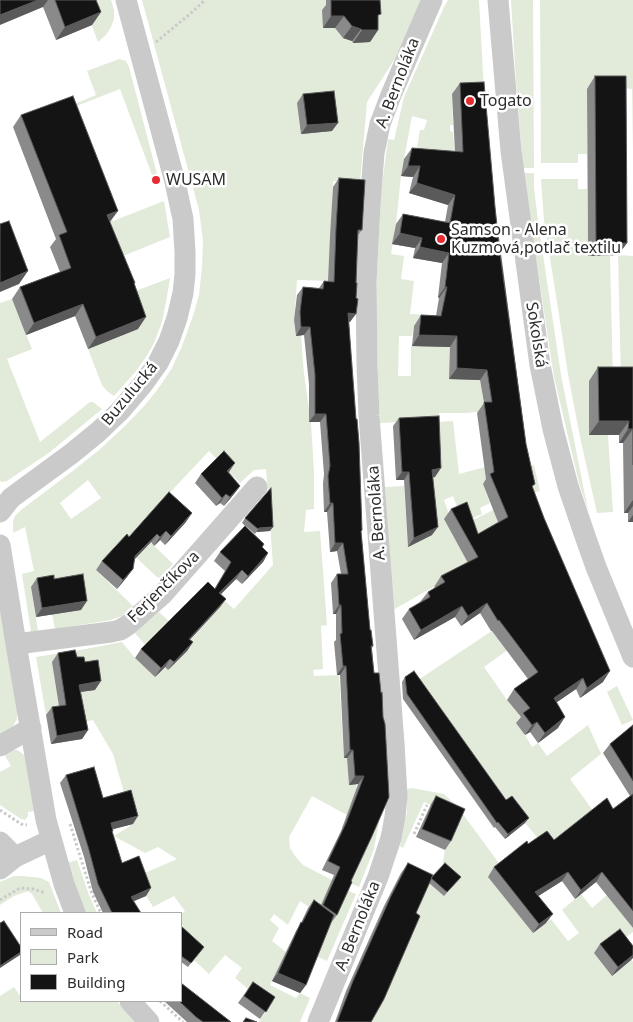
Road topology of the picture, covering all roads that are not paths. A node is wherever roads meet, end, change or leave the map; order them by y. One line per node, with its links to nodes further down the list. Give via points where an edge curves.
1 (126, 0): 5 (street, Buzulucká, via 183,219 183,293 177,318 158,362 120,411 71,454 11,498)
2 (432, 0): 17 (street, A. Bernoláka, via 380,124 374,152 366,283 368,390 394,743 395,817 378,877)
3 (498, 0): 8 (street, Sokolská, via 511,151 540,365 553,429 584,533)
4 (257, 487): 7 (street, Ferjenčíkova, via 162,595 128,625 111,632)
5 (0, 512)
6 (0, 545): 7 (street)
7 (16, 644): 9 (street)
8 (633, 658)
9 (31, 728): 10 (street); 11 (street)
10 (0, 746)
11 (51, 840): 13 (street); 14 (street)
12 (0, 842): 13 (street)
13 (8, 863)
14 (75, 912)
15 (131, 1002): 16 (street)
16 (149, 1022)
17 (318, 1022)

